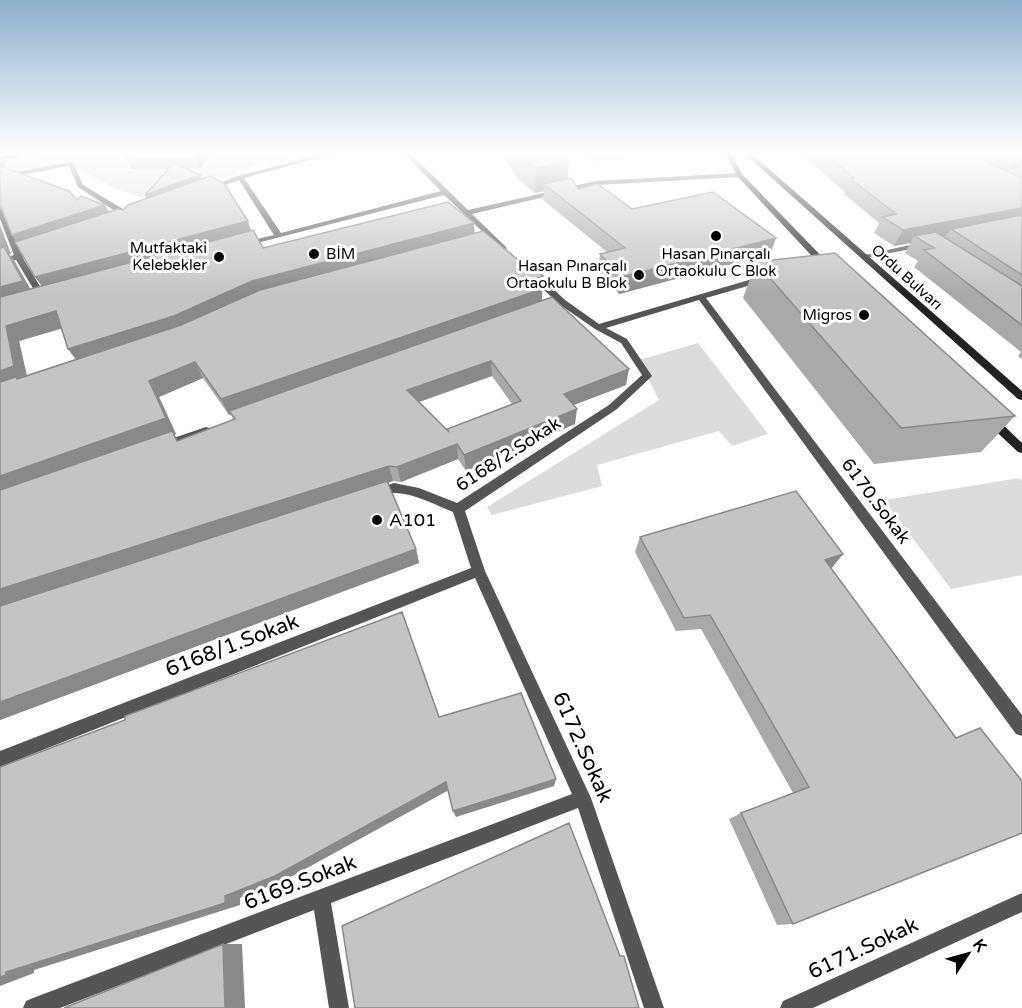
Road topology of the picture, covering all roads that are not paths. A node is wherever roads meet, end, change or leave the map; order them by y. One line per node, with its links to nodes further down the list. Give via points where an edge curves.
1 (104, 200): 11 (street)
2 (255, 200): 13 (street)
3 (416, 200): 13 (street)
4 (454, 200): 9 (street)
5 (522, 200): 9 (street)
6 (763, 200): 22 (main road)
7 (800, 200): 20 (main road, Ordu Bulvarı)
8 (0, 210): 21 (street)
9 (466, 213): 14 (street)
10 (141, 214): 11 (street)
11 (131, 217): 12 (street)
12 (122, 221)
13 (279, 236): 16 (street)
14 (492, 238): 15 (street); 19 (street)
15 (480, 242)
16 (237, 246)
17 (40, 250): 21 (street)
18 (938, 250): 20 (street, via 928,243)
19 (509, 254)
20 (864, 256): 33 (main road, Ordu Bulvarı)
21 (19, 258): 23 (street); 30 (street)
22 (821, 261): 24 (street); 26 (main road)
23 (0, 262)
24 (810, 264)
25 (527, 270): 32 (street, via 558,303)
26 (833, 274)
27 (766, 277): 29 (street)
28 (54, 295): 30 (street)
29 (701, 297): 32 (street); 41 (street, 6170.Sokak)
30 (43, 298): 31 (street)
31 (32, 301)
32 (598, 327): 39 (street, 6168/2.Sokak, via 624,341 647,376 613,407)
33 (1022, 397)
34 (980, 410): 37 (main road)
35 (222, 425): 36 (street)
36 (155, 448)
37 (1022, 449)
38 (360, 499): 39 (street, 6168/2.Sokak, via 394,488 419,493)
39 (458, 509): 40 (street, 6172.Sokak)
40 (478, 571): 42 (street, 6168/1.Sokak); 43 (street, 6172.Sokak)
41 (1022, 728)
42 (0, 759)
43 (583, 798): 44 (street, 6169.Sokak); 48 (street, 6172.Sokak)
44 (321, 898): 46 (street, 6169.Sokak); 47 (street)
45 (1022, 902): 49 (street, 6171.Sokak)
46 (33, 1008)
47 (339, 1008)
48 (654, 1008)
49 (790, 1008)

